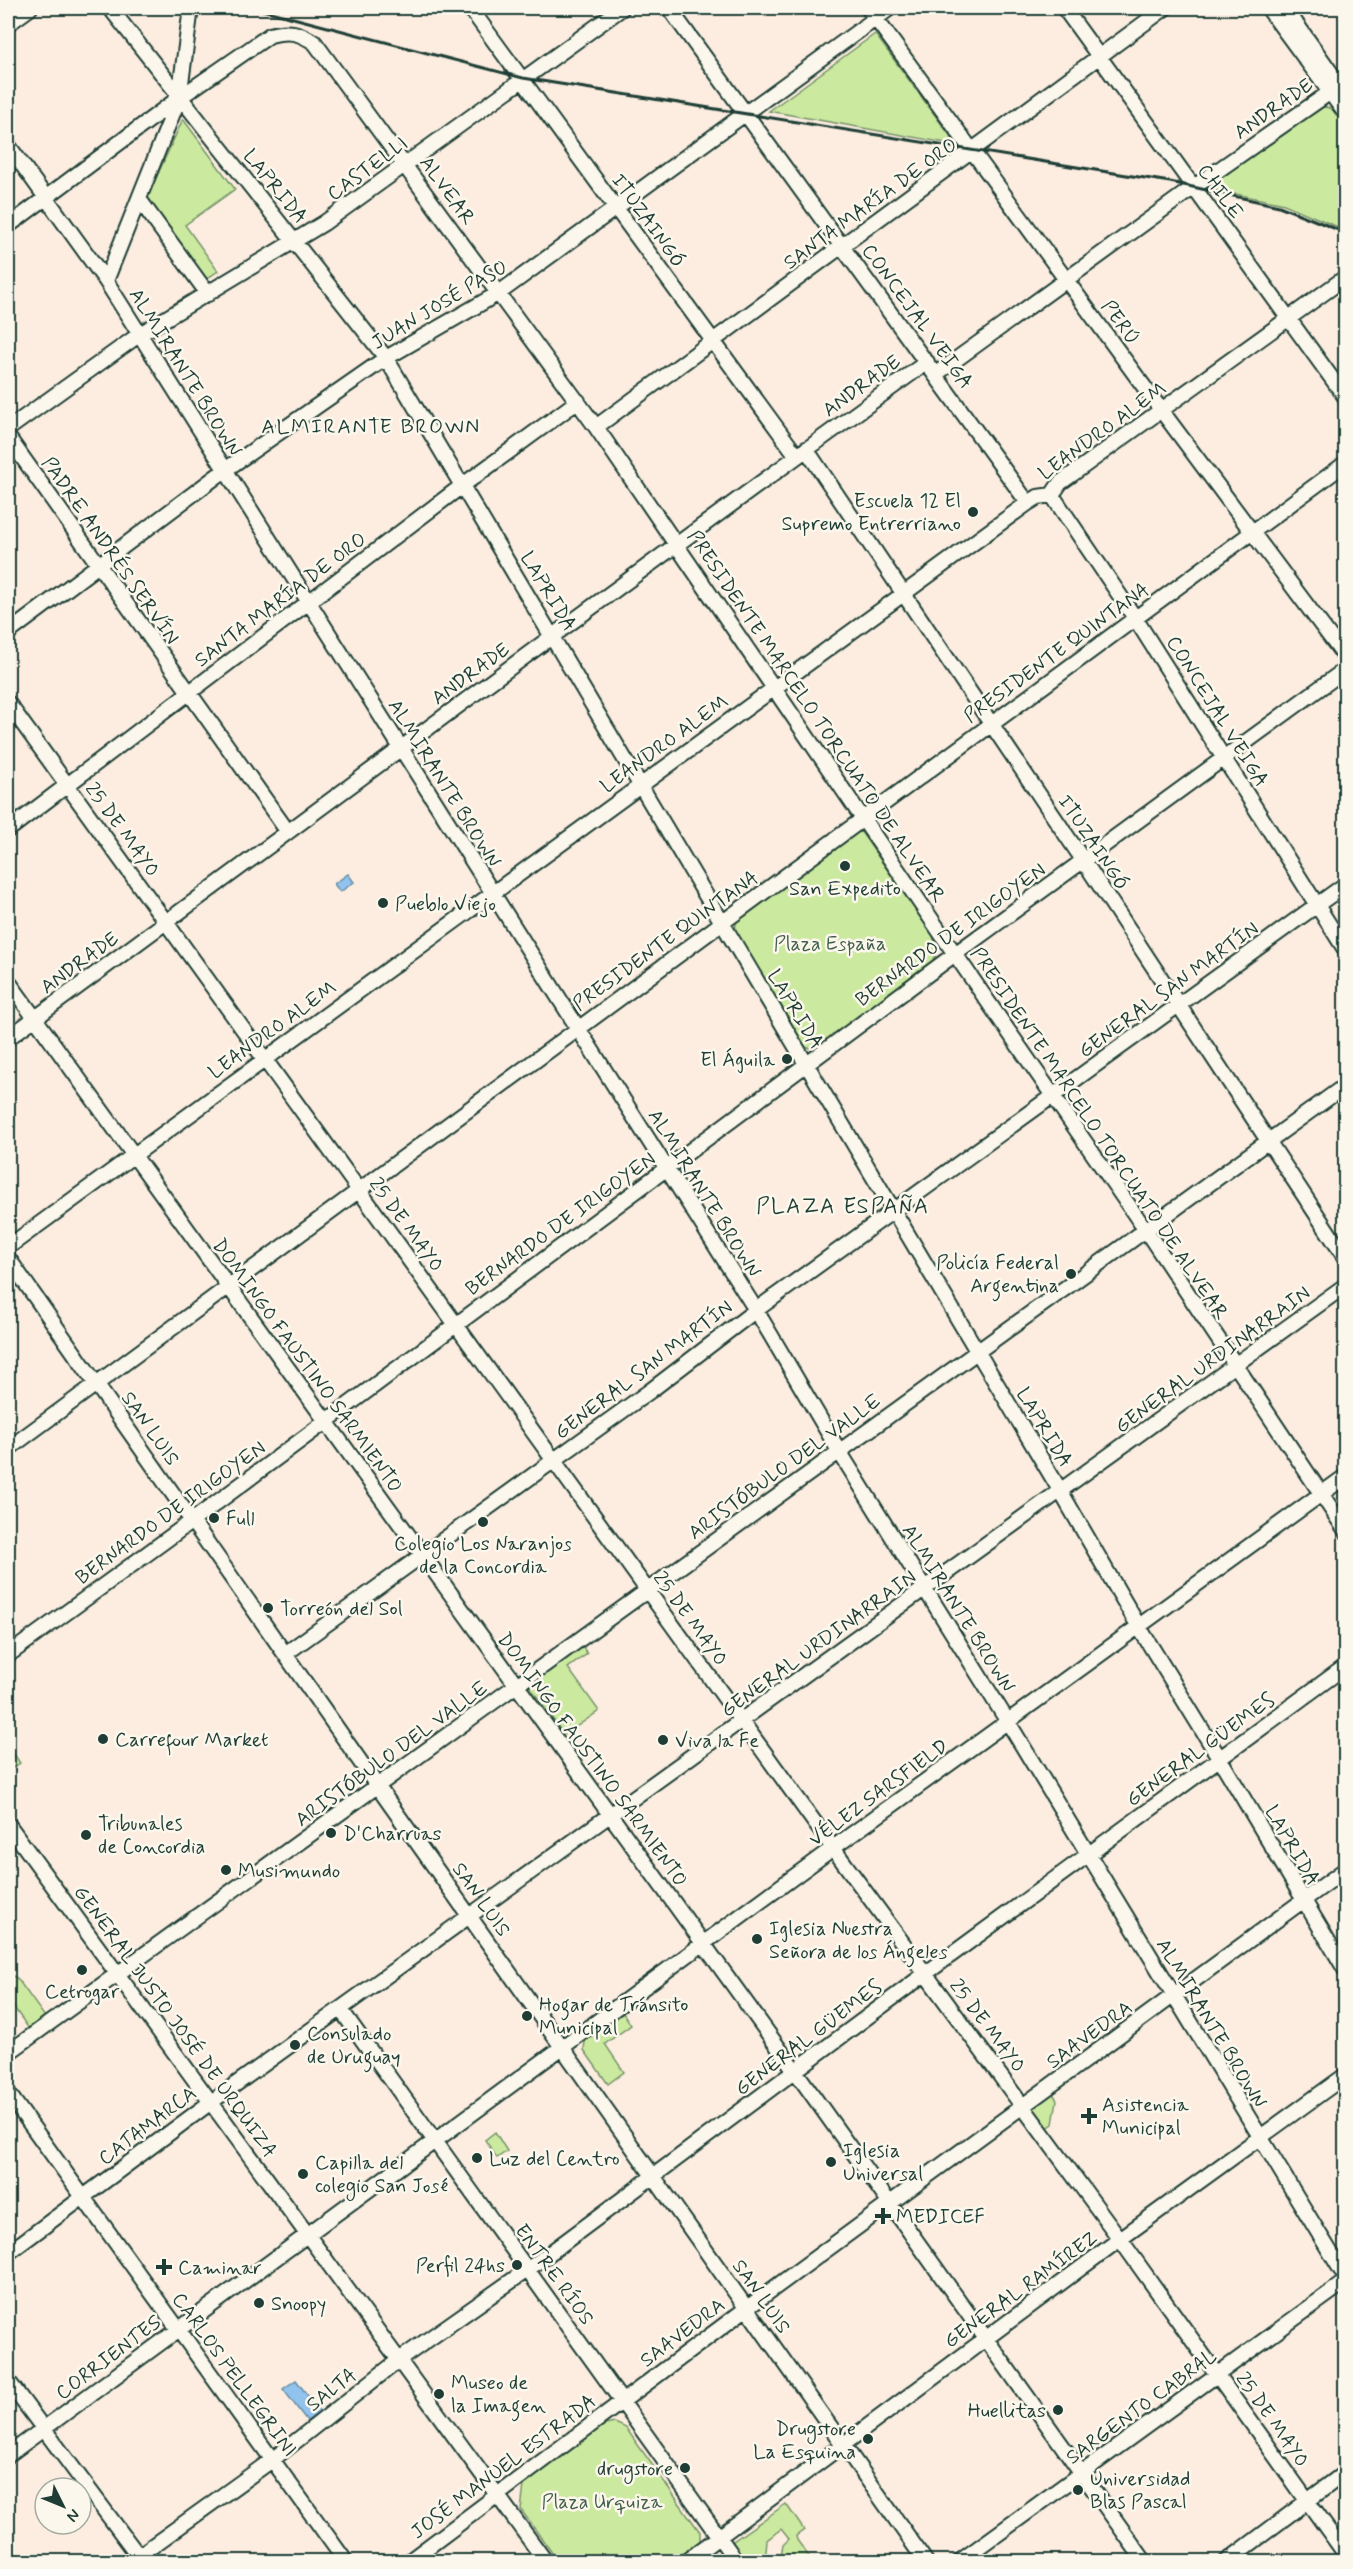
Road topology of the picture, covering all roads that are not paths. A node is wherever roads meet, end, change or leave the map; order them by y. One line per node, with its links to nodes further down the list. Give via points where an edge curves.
1 (30, 8): 13 (street)
2 (110, 8): 17 (street, LAPRIDA)
3 (191, 8): 17 (street)
4 (470, 8): 15 (street, ITUZAINGÓ)
5 (622, 8): 15 (street, CASTELLI)
6 (669, 8): 19 (street, CONCEJAL VEIGA)
7 (890, 8): 12 (street, JUAN JOSÉ PASO)
8 (1064, 8): 14 (street, CHILE)
9 (1165, 8): 14 (street, SANTA MARÍA DE ORO)
10 (1268, 8): 16 (street)
11 (1285, 8): 16 (street)
12 (872, 13): 19 (street, JUAN JOSÉ PASO); 21 (street, PERÚ)
13 (8, 24)
14 (1099, 57): 21 (street, SANTA MARÍA DE ORO); 23 (street, CHILE)
15 (523, 78): 22 (street, CASTELLI); 26 (street, ITUZAINGÓ)
16 (1338, 91): 18 (street); 23 (street, ANDRADE)
17 (179, 98): 22 (street, ALVEAR, via 270,35 300,33 315,43); 24 (street); 25 (street); 28 (street, LAPRIDA)
18 (1346, 114)
19 (745, 115): 26 (street, JUAN JOSÉ PASO); 29 (street, CONCEJAL VEIGA)
20 (8, 145): 24 (street, ALMIRANTE BROWN)
21 (974, 150): 29 (street, SANTA MARÍA DE ORO); 31 (street, PERÚ)
22 (405, 164): 28 (street, CASTELLI); 33 (street, ALVEAR)
23 (1194, 187): 31 (street, ANDRADE); 35 (street, CHILE)
24 (47, 197): 27 (street); 32 (street, ALMIRANTE BROWN)
25 (139, 199): 32 (street); 34 (street)
26 (616, 208): 33 (street, JUAN JOSÉ PASO); 37 (street, ITUZAINGÓ)
27 (8, 226)
28 (295, 241): 34 (street, CASTELLI); 38 (street, LAPRIDA)
29 (843, 247): 37 (street, SANTA MARÍA DE ORO); 39 (street, CONCEJAL VEIGA)
30 (1346, 277): 35 (street, LEANDRO ALEM)
31 (1067, 280): 40 (street, ANDRADE); 43 (street, PERÚ)
32 (106, 281): 36 (street, ALMIRANTE BROWN)
33 (499, 293): 38 (street, JUAN JOSÉ PASO); 42 (street, ALVEAR)
34 (208, 294): 36 (street, CASTELLI)
35 (1289, 318): 41 (street, CHILE); 43 (street, LEANDRO ALEM)
36 (140, 334): 45 (street, CASTELLI); 49 (street, ALMIRANTE BROWN)
37 (713, 342): 44 (street, SANTA MARÍA DE ORO); 47 (street, ITUZAINGÓ)
38 (386, 358): 49 (street, JUAN JOSÉ PASO); 50 (street, LAPRIDA)
39 (927, 362): 40 (street, CONCEJAL VEIGA); 47 (street, ANDRADE)
40 (936, 374): 52 (street, CONCEJAL VEIGA)
41 (1346, 398)
42 (578, 401): 44 (street, PRESIDENTE MARCELO TORCUATO DE ALVEAR); 50 (street, SANTA MARÍA DE ORO)
43 (1161, 410): 51 (street, LEANDRO ALEM, via 1060,483); 53 (street, PERÚ)
44 (596, 427): 54 (street, PRESIDENTE MARCELO TORCUATO DE ALVEAR)
45 (8, 429)
46 (8, 437): 55 (street, PADRE ANDRÉS SERVÍN)
47 (802, 452): 54 (street, ANDRADE); 56 (street, ITUZAINGÓ)
48 (1346, 463): 53 (street, PRESIDENTE QUINTANA)
49 (225, 470): 55 (street, JUAN JOSÉ PASO); 57 (street, ALMIRANTE BROWN)
50 (463, 485): 57 (street, SANTA MARÍA DE ORO); 60 (street, LAPRIDA)
51 (1053, 495): 52 (street, LEANDRO ALEM); 58 (street, CONCEJAL VEIGA)
52 (1028, 503): 56 (street, LEANDRO ALEM)
53 (1251, 532): 58 (street, PRESIDENTE QUINTANA); 61 (street, PERÚ)
54 (676, 543): 60 (street, ANDRADE); 63 (street, PRESIDENTE MARCELO TORCUATO DE ALVEAR)
55 (98, 564): 59 (street, JUAN JOSÉ PASO); 64 (street, PADRE ANDRÉS SERVÍN)
56 (904, 593): 63 (street, LEANDRO ALEM); 66 (street, ITUZAINGÓ)
57 (310, 602): 64 (street, SANTA MARÍA DE ORO); 67 (street, ALMIRANTE BROWN)
58 (1135, 618): 66 (street, PRESIDENTE QUINTANA); 68 (street, CONCEJAL VEIGA)
59 (8, 633)
60 (553, 636): 67 (street, ANDRADE); 69 (street, LAPRIDA)
61 (1346, 658)
62 (1346, 669): 68 (street, BERNARDO DE IRIGOYEN)
63 (774, 687): 69 (street, LEANDRO ALEM); 71 (street, PRESIDENTE MARCELO TORCUATO DE ALVEAR)
64 (189, 693): 70 (street, SANTA MARÍA DE ORO); 73 (street, PADRE ANDRÉS SERVÍN)
65 (8, 703): 70 (street, 25 DE MAYO)
66 (992, 724): 71 (street, PRESIDENTE QUINTANA); 74 (street, ITUZAINGÓ)
67 (400, 749): 73 (street, ANDRADE); 76 (street, ALMIRANTE BROWN)
68 (1224, 758): 74 (street, BERNARDO DE IRIGOYEN); 77 (street, CONCEJAL VEIGA)
69 (641, 784): 76 (street, LEANDRO ALEM); 79 (street, LAPRIDA)
70 (67, 785): 72 (street, SANTA MARÍA DE ORO); 78 (street, 25 DE MAYO)
71 (864, 818): 79 (street, PRESIDENTE QUINTANA); 81 (street, PRESIDENTE MARCELO TORCUATO DE ALVEAR)
72 (8, 830)
73 (288, 832): 78 (street, ANDRADE)
74 (1083, 860): 81 (street, BERNARDO DE IRIGOYEN); 83 (street, ITUZAINGÓ)
75 (1346, 884): 77 (street, GENERAL SAN MARTÍN)
76 (491, 892): 85 (street, ALMIRANTE BROWN); 87 (street, LEANDRO ALEM)
77 (1317, 904): 80 (street, CONCEJAL VEIGA); 83 (street, GENERAL SAN MARTÍN)
78 (166, 922): 84 (street, ANDRADE); 87 (street, 25 DE MAYO)
79 (722, 922): 85 (street, PRESIDENTE QUINTANA); 88 (street, LAPRIDA)
80 (1346, 951)
81 (955, 954): 88 (street, BERNARDO DE IRIGOYEN); 90 (street, PRESIDENTE MARCELO TORCUATO DE ALVEAR)
82 (8, 981): 84 (street, DOMINGO FAUSTINO SARMIENTO)
83 (1179, 1005): 90 (street, GENERAL SAN MARTÍN); 91 (street, ITUZAINGÓ)
84 (35, 1018): 86 (street, ANDRADE); 92 (street, DOMINGO FAUSTINO SARMIENTO)
85 (578, 1029): 93 (street, ALMIRANTE BROWN); 94 (street, PRESIDENTE QUINTANA)
86 (8, 1038)
87 (264, 1059): 92 (street, LEANDRO ALEM); 94 (street, 25 DE MAYO)
88 (807, 1065): 93 (street, BERNARDO DE IRIGOYEN); 95 (street, LAPRIDA)
89 (1346, 1085): 91 (street, ARISTÓBULO DEL VALLE)
90 (1054, 1096): 95 (street, GENERAL SAN MARTÍN); 96 (street, PRESIDENTE MARCELO TORCUATO DE ALVEAR)
91 (1267, 1142): 96 (street, ARISTÓBULO DEL VALLE); 99 (street, ITUZAINGÓ)
92 (133, 1155): 97 (street, LEANDRO ALEM); 101 (street, DOMINGO FAUSTINO SARMIENTO)
93 (666, 1168): 102 (street, ALMIRANTE BROWN); 103 (street, BERNARDO DE IRIGOYEN)
94 (359, 1190): 101 (street, PRESIDENTE QUINTANA); 103 (street, 25 DE MAYO)
95 (892, 1211): 102 (street, GENERAL SAN MARTÍN); 104 (street, LAPRIDA)
96 (1145, 1229): 104 (street, ARISTÓBULO DEL VALLE); 105 (street, PRESIDENTE MARCELO TORCUATO DE ALVEAR)
97 (8, 1247)
98 (8, 1258): 106 (street, SAN LUIS)
99 (1346, 1259)
100 (1346, 1285): 105 (street, GENERAL URDINARRAIN)
101 (229, 1287): 106 (street, PRESIDENTE QUINTANA); 107 (street, DOMINGO FAUSTINO SARMIENTO)
102 (756, 1310): 109 (street, ALMIRANTE BROWN); 110 (street, GENERAL SAN MARTÍN)
103 (455, 1324): 107 (street, BERNARDO DE IRIGOYEN); 110 (street, 25 DE MAYO)
104 (976, 1351): 109 (street, ARISTÓBULO DEL VALLE); 112 (street, LAPRIDA)
105 (1235, 1367): 112 (street, GENERAL URDINARRAIN); 113 (street, PRESIDENTE MARCELO TORCUATO DE ALVEAR)
106 (96, 1384): 108 (street, PRESIDENTE QUINTANA); 114 (street, SAN LUIS)
107 (325, 1422): 114 (street, BERNARDO DE IRIGOYEN); 116 (street, DOMINGO FAUSTINO SARMIENTO)
108 (8, 1449)
109 (838, 1451): 117 (street, ARISTÓBULO DEL VALLE); 118 (street, ALMIRANTE BROWN)
110 (553, 1460): 116 (street, GENERAL SAN MARTÍN); 117 (street, 25 DE MAYO)
111 (1346, 1476): 113 (street, VÉLEZ SARSFIELD)
112 (1061, 1492): 118 (street, GENERAL URDINARRAIN); 119 (street, LAPRIDA)
113 (1320, 1495): 115 (street, PRESIDENTE MARCELO TORCUATO DE ALVEAR); 119 (street, VÉLEZ SARSFIELD)
114 (192, 1521): 120 (street, SAN LUIS); 121 (street, BERNARDO DE IRIGOYEN)
115 (1346, 1531)
116 (422, 1555): 120 (street, GENERAL SAN MARTÍN); 123 (street, DOMINGO FAUSTINO SARMIENTO)
117 (647, 1590): 123 (street, ARISTÓBULO DEL VALLE); 124 (street, 25 DE MAYO)
118 (925, 1590): 124 (street, GENERAL URDINARRAIN); 125 (street, ALMIRANTE BROWN)
119 (1139, 1627): 125 (street, VÉLEZ SARSFIELD); 126 (street, LAPRIDA)
120 (285, 1654): 127 (street, SAN LUIS)
121 (8, 1655)
122 (1346, 1666): 126 (street, GENERAL GÜEMES)
123 (515, 1687): 127 (street, ARISTÓBULO DEL VALLE); 128 (street, DOMINGO FAUSTINO SARMIENTO)
124 (741, 1722): 128 (street, GENERAL URDINARRAIN); 130 (street, 25 DE MAYO)
125 (1008, 1722): 130 (street, VÉLEZ SARSFIELD); 131 (street, ALMIRANTE BROWN)
126 (1220, 1759): 131 (street, GENERAL GÜEMES); 133 (street, LAPRIDA)
127 (378, 1787): 134 (street, SAN LUIS); 137 (street, ARISTÓBULO DEL VALLE)
128 (610, 1817): 134 (street, GENERAL URDINARRAIN); 135 (street, DOMINGO FAUSTINO SARMIENTO)
129 (8, 1824): 137 (street, GENERAL JUSTO JOSÉ DE URQUIZA)
130 (833, 1848): 135 (street, VÉLEZ SARSFIELD); 138 (street, 25 DE MAYO)
131 (1088, 1856): 138 (street, GENERAL GÜEMES); 139 (street, ALMIRANTE BROWN)
132 (1346, 1869): 133 (street, SAAVEDRA)
133 (1302, 1900): 136 (street, LAPRIDA); 139 (street, SAAVEDRA)
134 (471, 1917): 140 (street, GENERAL URDINARRAIN); 141 (street, SAN LUIS)
135 (702, 1944): 141 (street, VÉLEZ SARSFIELD); 143 (street, DOMINGO FAUSTINO SARMIENTO)
136 (1346, 1971)
137 (116, 1973): 142 (street, ARISTÓBULO DEL VALLE); 146 (street, GENERAL JUSTO JOSÉ DE URQUIZA)
138 (925, 1974): 143 (street, GENERAL GÜEMES); 147 (street, 25 DE MAYO)
139 (1174, 1996): 147 (street, SAAVEDRA); 148 (street, ALMIRANTE BROWN)
140 (341, 2010): 146 (street, CATAMARCA); 149 (street, ENTRE RÍOS)
141 (563, 2047): 149 (street, VÉLEZ SARSFIELD); 150 (street, SAN LUIS)
142 (8, 2053)
143 (796, 2072): 150 (street, GENERAL GÜEMES); 152 (street, DOMINGO FAUSTINO SARMIENTO)
144 (1346, 2075): 148 (street, GENERAL RAMÍREZ)
145 (8, 2093): 151 (street, CARLOS PELLEGRINI)
146 (211, 2102): 151 (street, CATAMARCA); 153 (street, GENERAL JUSTO JOSÉ DE URQUIZA)
147 (1023, 2106): 152 (street, SAAVEDRA); 154 (street, 25 DE MAYO)
148 (1260, 2139): 154 (street, GENERAL RAMÍREZ); 157 (street, ALMIRANTE BROWN)
149 (435, 2141): 153 (street, CORRIENTES); 156 (street, ENTRE RÍOS)
150 (654, 2176): 156 (street, GENERAL GÜEMES); 158 (street, SAN LUIS)
151 (83, 2198): 155 (street, CATAMARCA); 159 (street, CARLOS PELLEGRINI)
152 (889, 2205): 158 (street, SAAVEDRA); 160 (street, DOMINGO FAUSTINO SARMIENTO)
153 (308, 2233): 159 (street, CORRIENTES); 161 (street, GENERAL JUSTO JOSÉ DE URQUIZA)
154 (1120, 2239): 160 (street, GENERAL RAMÍREZ); 162 (street, 25 DE MAYO)
155 (8, 2253)
156 (527, 2270): 161 (street, SALTA); 164 (street, ENTRE RÍOS)
157 (1346, 2280): 162 (street, SARGENTO CABRAL)
158 (747, 2308): 164 (street, SAAVEDRA); 166 (street, SAN LUIS)
159 (178, 2329): 165 (street, CORRIENTES); 168 (street, CARLOS PELLEGRINI)
160 (985, 2339): 166 (street, GENERAL RAMÍREZ); 170 (street, DOMINGO FAUSTINO SARMIENTO)
161 (399, 2360): 168 (street, SALTA); 171 (street, GENERAL JUSTO JOSÉ DE URQUIZA)
162 (1217, 2375): 170 (street, SARGENTO CABRAL); 172 (street, 25 DE MAYO)
163 (8, 2381): 165 (street)
164 (623, 2401): 171 (street, JOSÉ MANUEL ESTRADA); 173 (street, ENTRE RÍOS)
165 (43, 2429): 167 (street, CORRIENTES); 175 (street)
166 (842, 2445): 173 (street, GENERAL RAMÍREZ); 181 (street, SAN LUIS)
167 (8, 2456)
168 (272, 2460): 175 (street, SALTA); 176 (street, CARLOS PELLEGRINI)
169 (1346, 2472): 172 (street)
170 (1082, 2473): 182 (street, SARGENTO CABRAL); 183 (street, DOMINGO FAUSTINO SARMIENTO)
171 (496, 2494): 177 (street, JOSÉ MANUEL ESTRADA); 178 (street, GENERAL JUSTO JOSÉ DE URQUIZA)
172 (1306, 2500): 174 (street, 25 DE MAYO); 184 (street)
173 (719, 2537): 179 (street, GENERAL RAMÍREZ); 180 (street, ENTRE RÍOS)
174 (1346, 2555)
175 (137, 2559)
176 (346, 2562)
177 (408, 2562)
178 (546, 2562)
179 (685, 2562)
180 (737, 2562)
181 (926, 2562)
182 (959, 2562)
183 (1144, 2562)
184 (1226, 2562)

